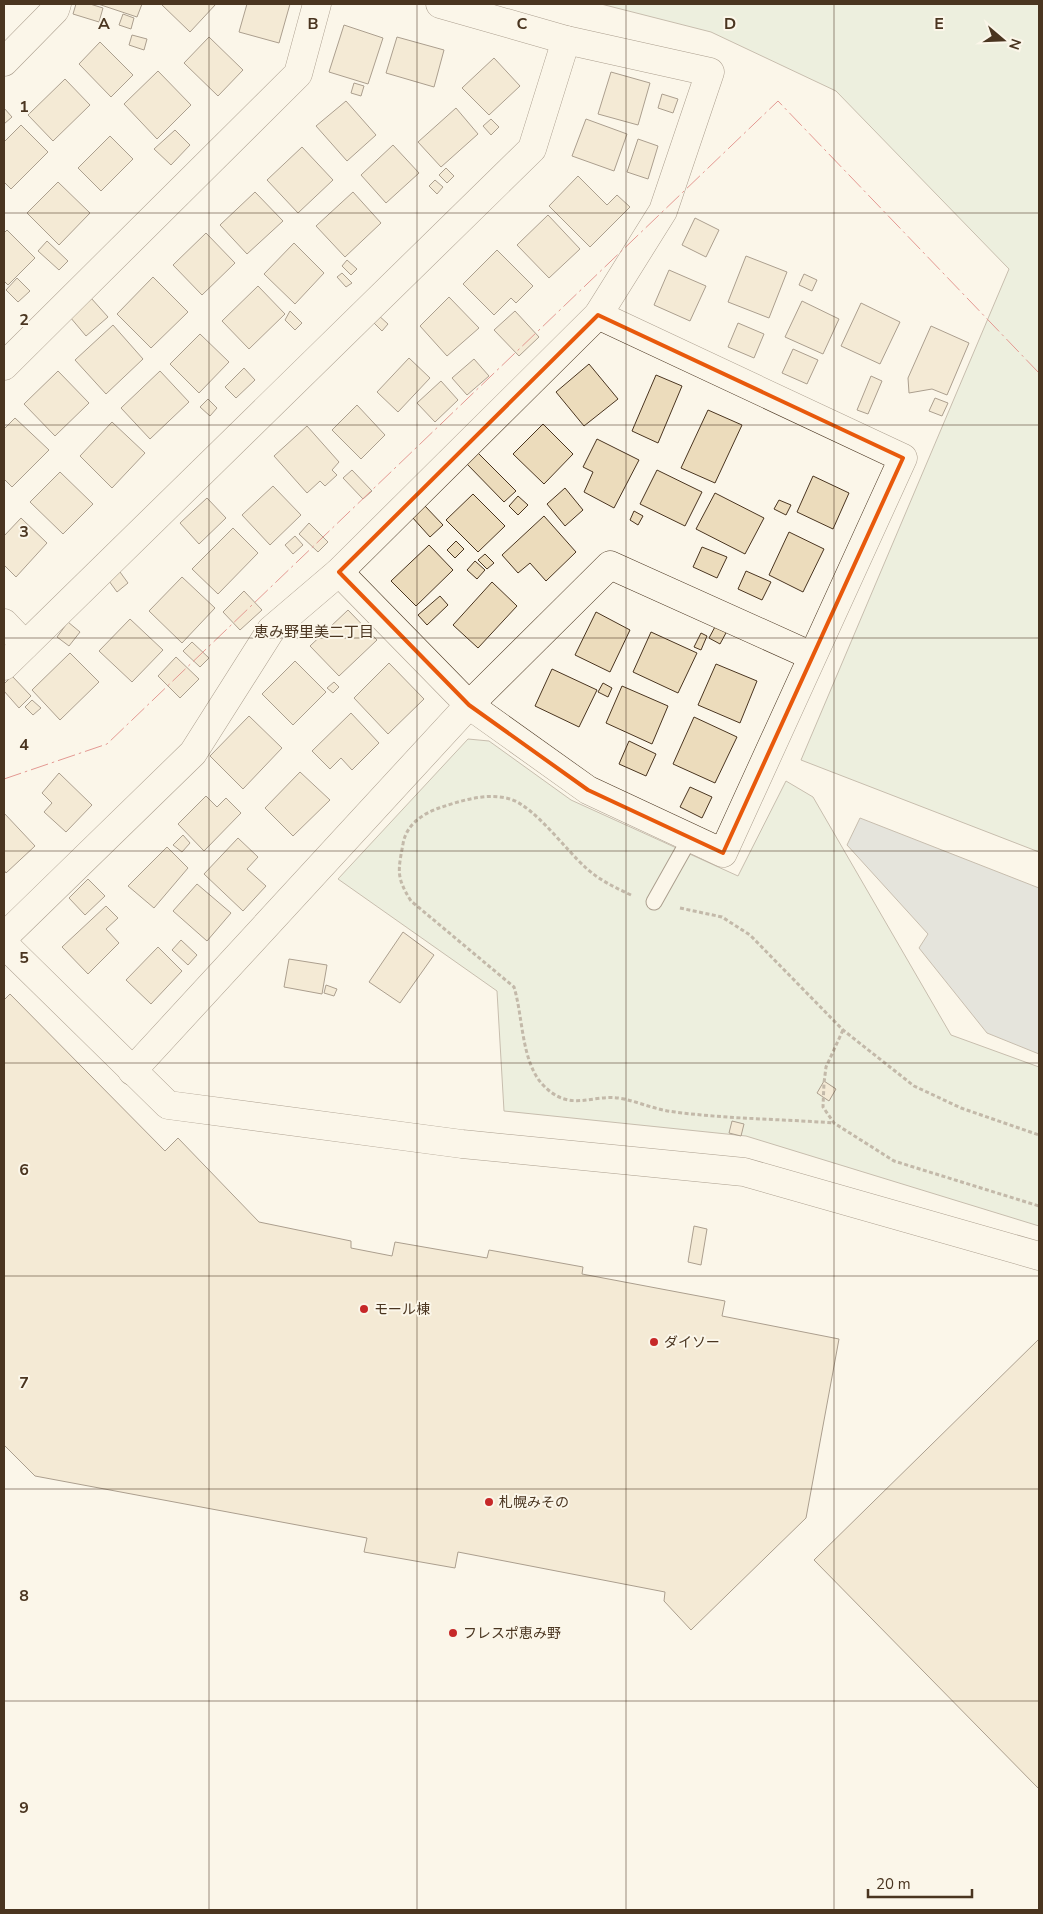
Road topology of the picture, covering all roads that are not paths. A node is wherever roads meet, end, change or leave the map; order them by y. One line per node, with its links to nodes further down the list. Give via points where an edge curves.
1 (57, 4): 5 (street, via 55,10)
2 (317, 4): 7 (street, via 298,74)
3 (440, 4): 4 (street)
4 (566, 40): 6 (street, via 710,72 663,211); 10 (street, via 532,149)
5 (4, 62)
6 (598, 315): 8 (street); 11 (street, via 903,458)
7 (4, 366)
8 (339, 572): 13 (street); 16 (street, via 272,630 193,753)
9 (4, 623): 10 (street)
10 (25, 645): 12 (street)
11 (812, 656): 13 (street, via 610,565); 14 (street, via 723,852)
12 (4, 666)
13 (469, 705): 14 (street, via 588,790); 18 (street)
14 (690, 838): 15 (lane)
15 (654, 902)
16 (4, 937)
17 (4, 944): 18 (street)
18 (132, 1071): 19 (street, via 168,1105 462,1144 744,1172)
19 (1039, 1256)

